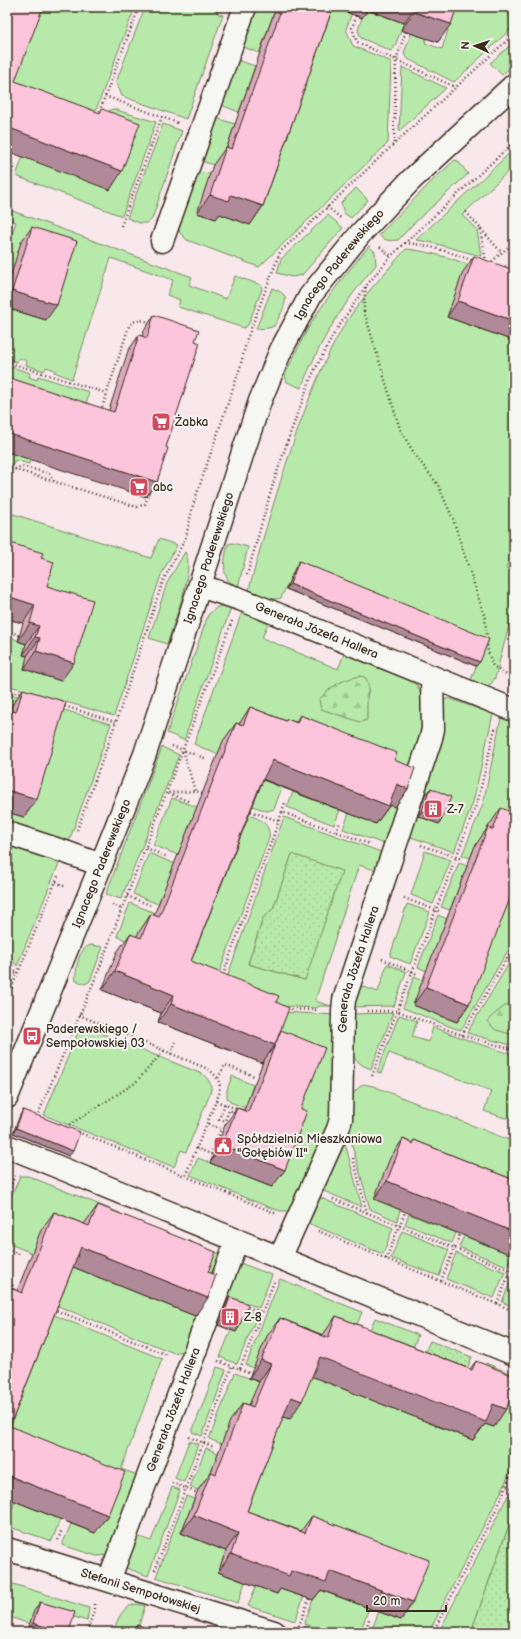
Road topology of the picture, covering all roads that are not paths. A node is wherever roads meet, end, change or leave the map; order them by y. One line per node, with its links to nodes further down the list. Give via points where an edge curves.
1 (245, 7): 3 (street)
2 (514, 85): 4 (street, Ignacego Paderewskiego, via 411,180 331,268 310,296 271,370)
3 (162, 241)
4 (200, 586): 5 (street, Generała Józefa Hallera, via 240,599); 8 (street, Ignacego Paderewskiego, via 145,754)
5 (432, 677): 6 (street, Generała Józefa Hallera); 12 (street, Generała Józefa Hallera, via 431,738 344,1000 342,1108 339,1126)
6 (507, 707)
7 (7, 833): 8 (street)
8 (102, 866): 9 (street, Ignacego Paderewskiego)
9 (7, 1097)
10 (15, 1150): 11 (street)
11 (237, 1240): 12 (street); 15 (street, Generała Józefa Hallera)
12 (280, 1258): 13 (street)
13 (514, 1354)
14 (7, 1549): 15 (street, Stefanii Sempołowskiej)
15 (109, 1580): 16 (street, Stefanii Sempołowskiej)
16 (274, 1632)

